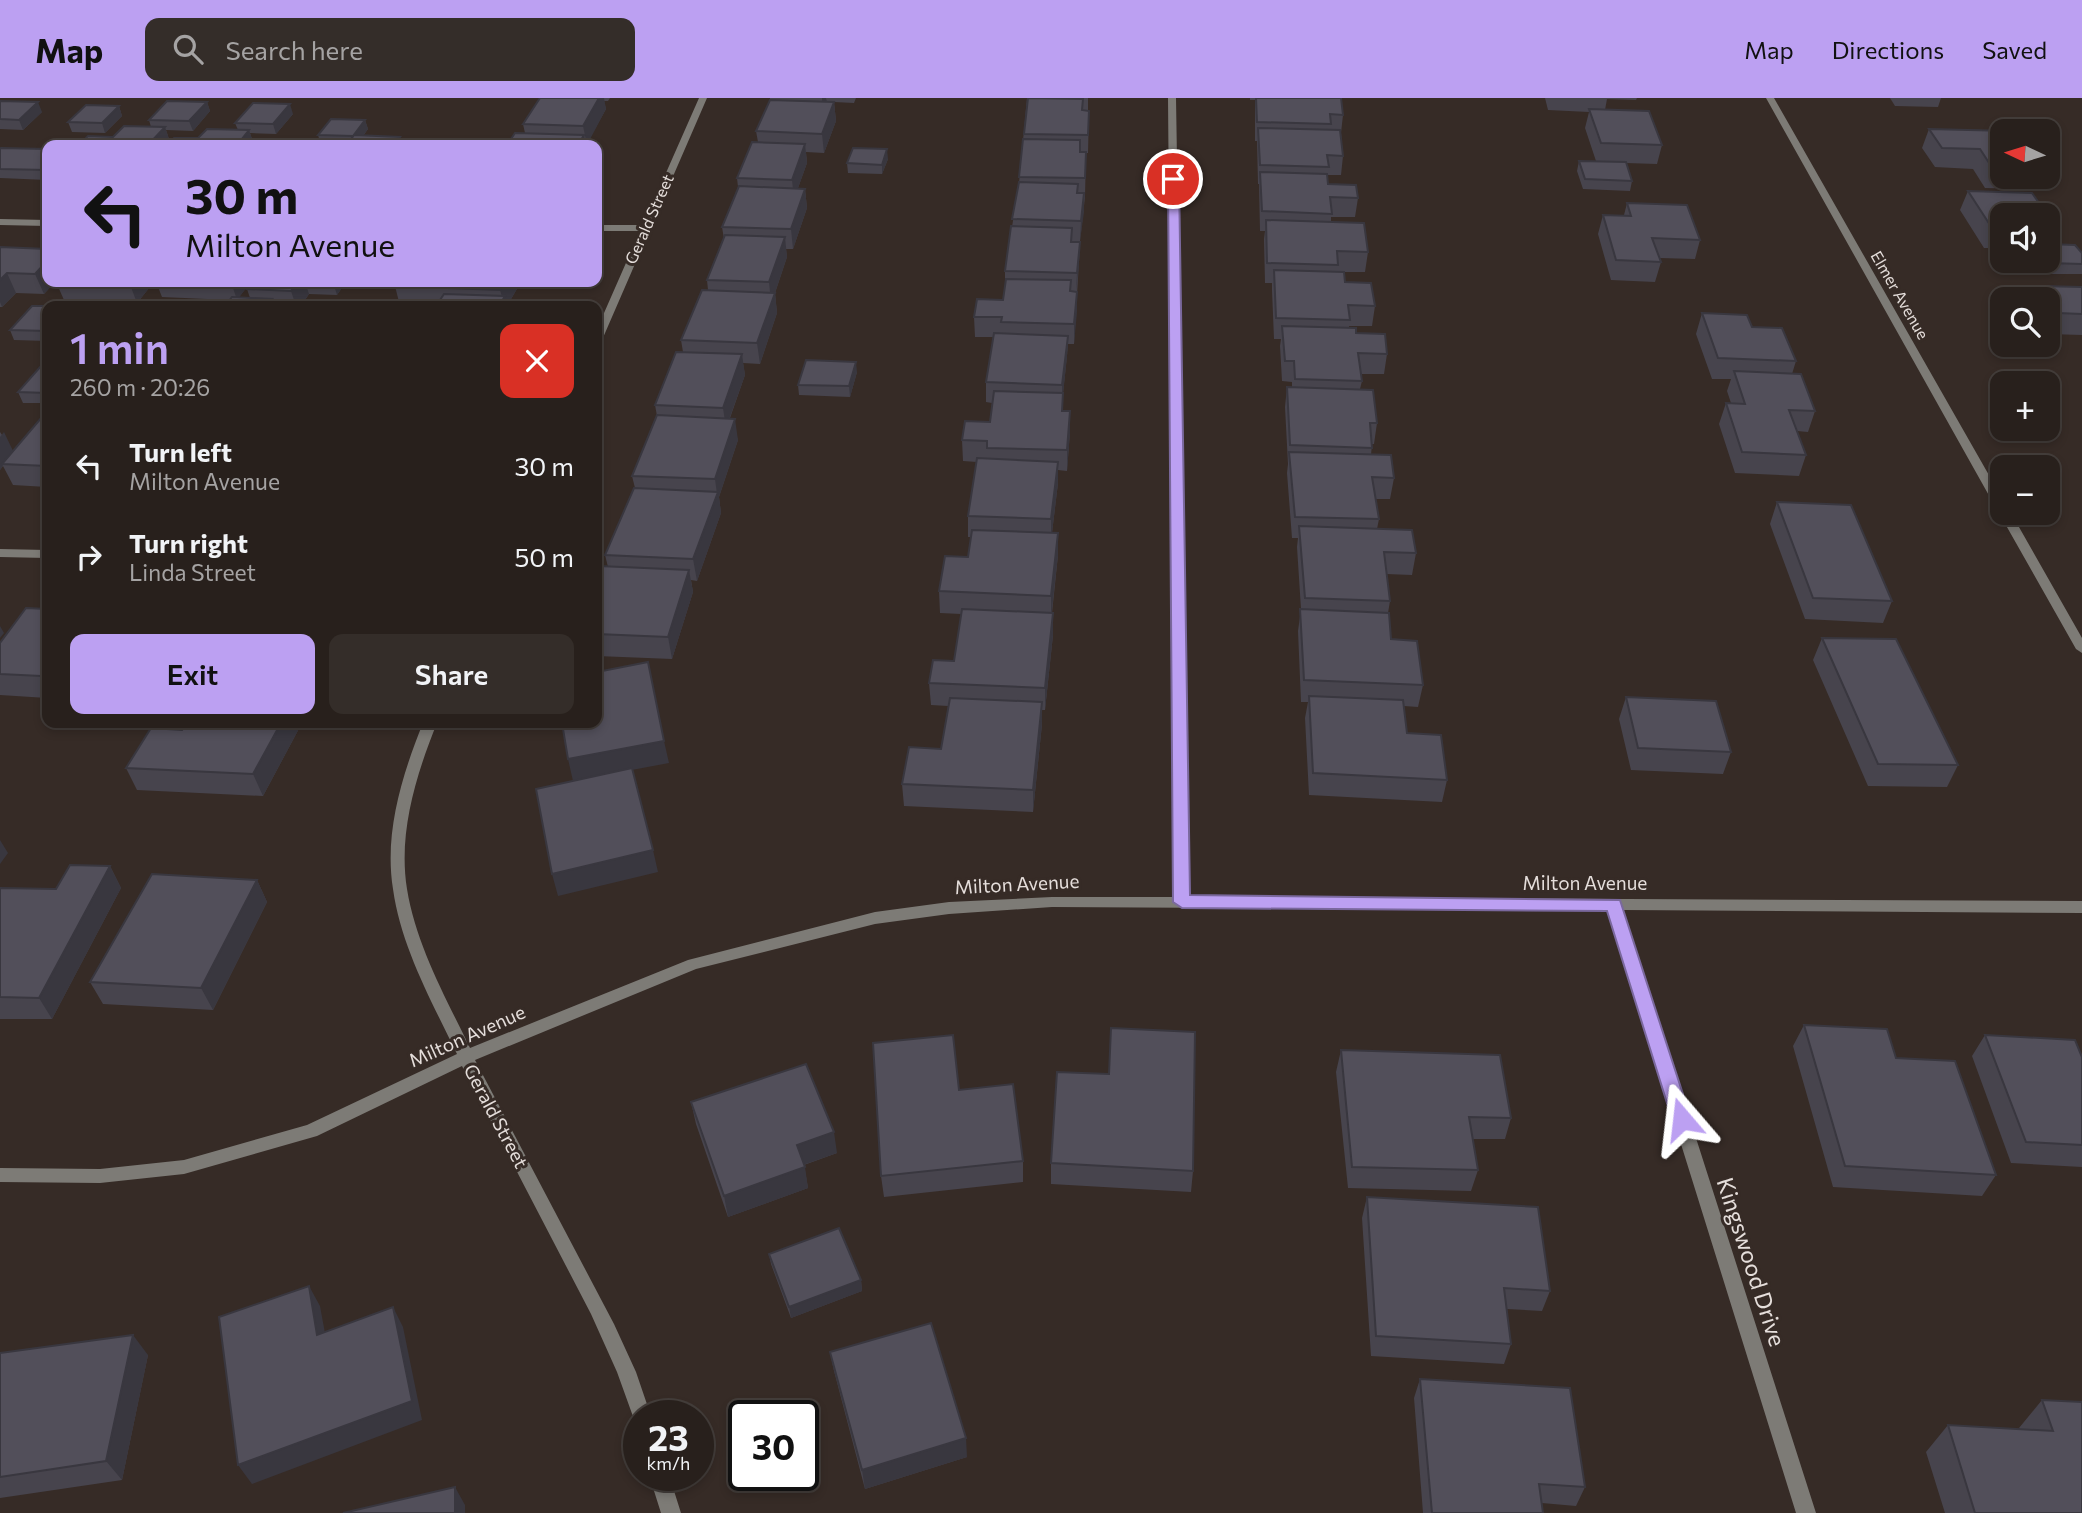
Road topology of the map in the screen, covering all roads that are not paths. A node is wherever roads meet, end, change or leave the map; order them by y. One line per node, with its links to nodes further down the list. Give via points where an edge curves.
1 (703, 98): 7 (street, Gerald Street)
2 (1172, 98): 15 (street)
3 (1770, 98): 9 (street, Elmer Avenue)
4 (0, 222): 5 (street)
5 (42, 223)
6 (602, 228): 7 (street)
7 (645, 228): 8 (street, Gerald Street)
8 (602, 328)
9 (1990, 487)
10 (2012, 525): 13 (street)
11 (0, 553): 12 (street)
12 (42, 554)
13 (2082, 649)
14 (428, 728): 18 (street, Gerald Street, via 410,781 399,835 398,871 406,922)
15 (1182, 902): 16 (street, Milton Avenue); 18 (street, Milton Avenue, via 1052,902 875,918 693,964)
16 (1614, 904): 17 (street, Milton Avenue); 23 (street, Kingswood Drive)
17 (2082, 907)
18 (465, 1057): 19 (street, Milton Avenue, via 311,1131 184,1167 100,1176); 20 (street, Gerald Street, via 595,1304)
19 (0, 1175)
20 (637, 1400)
21 (664, 1491): 22 (street)
22 (671, 1513)
23 (1806, 1513)

